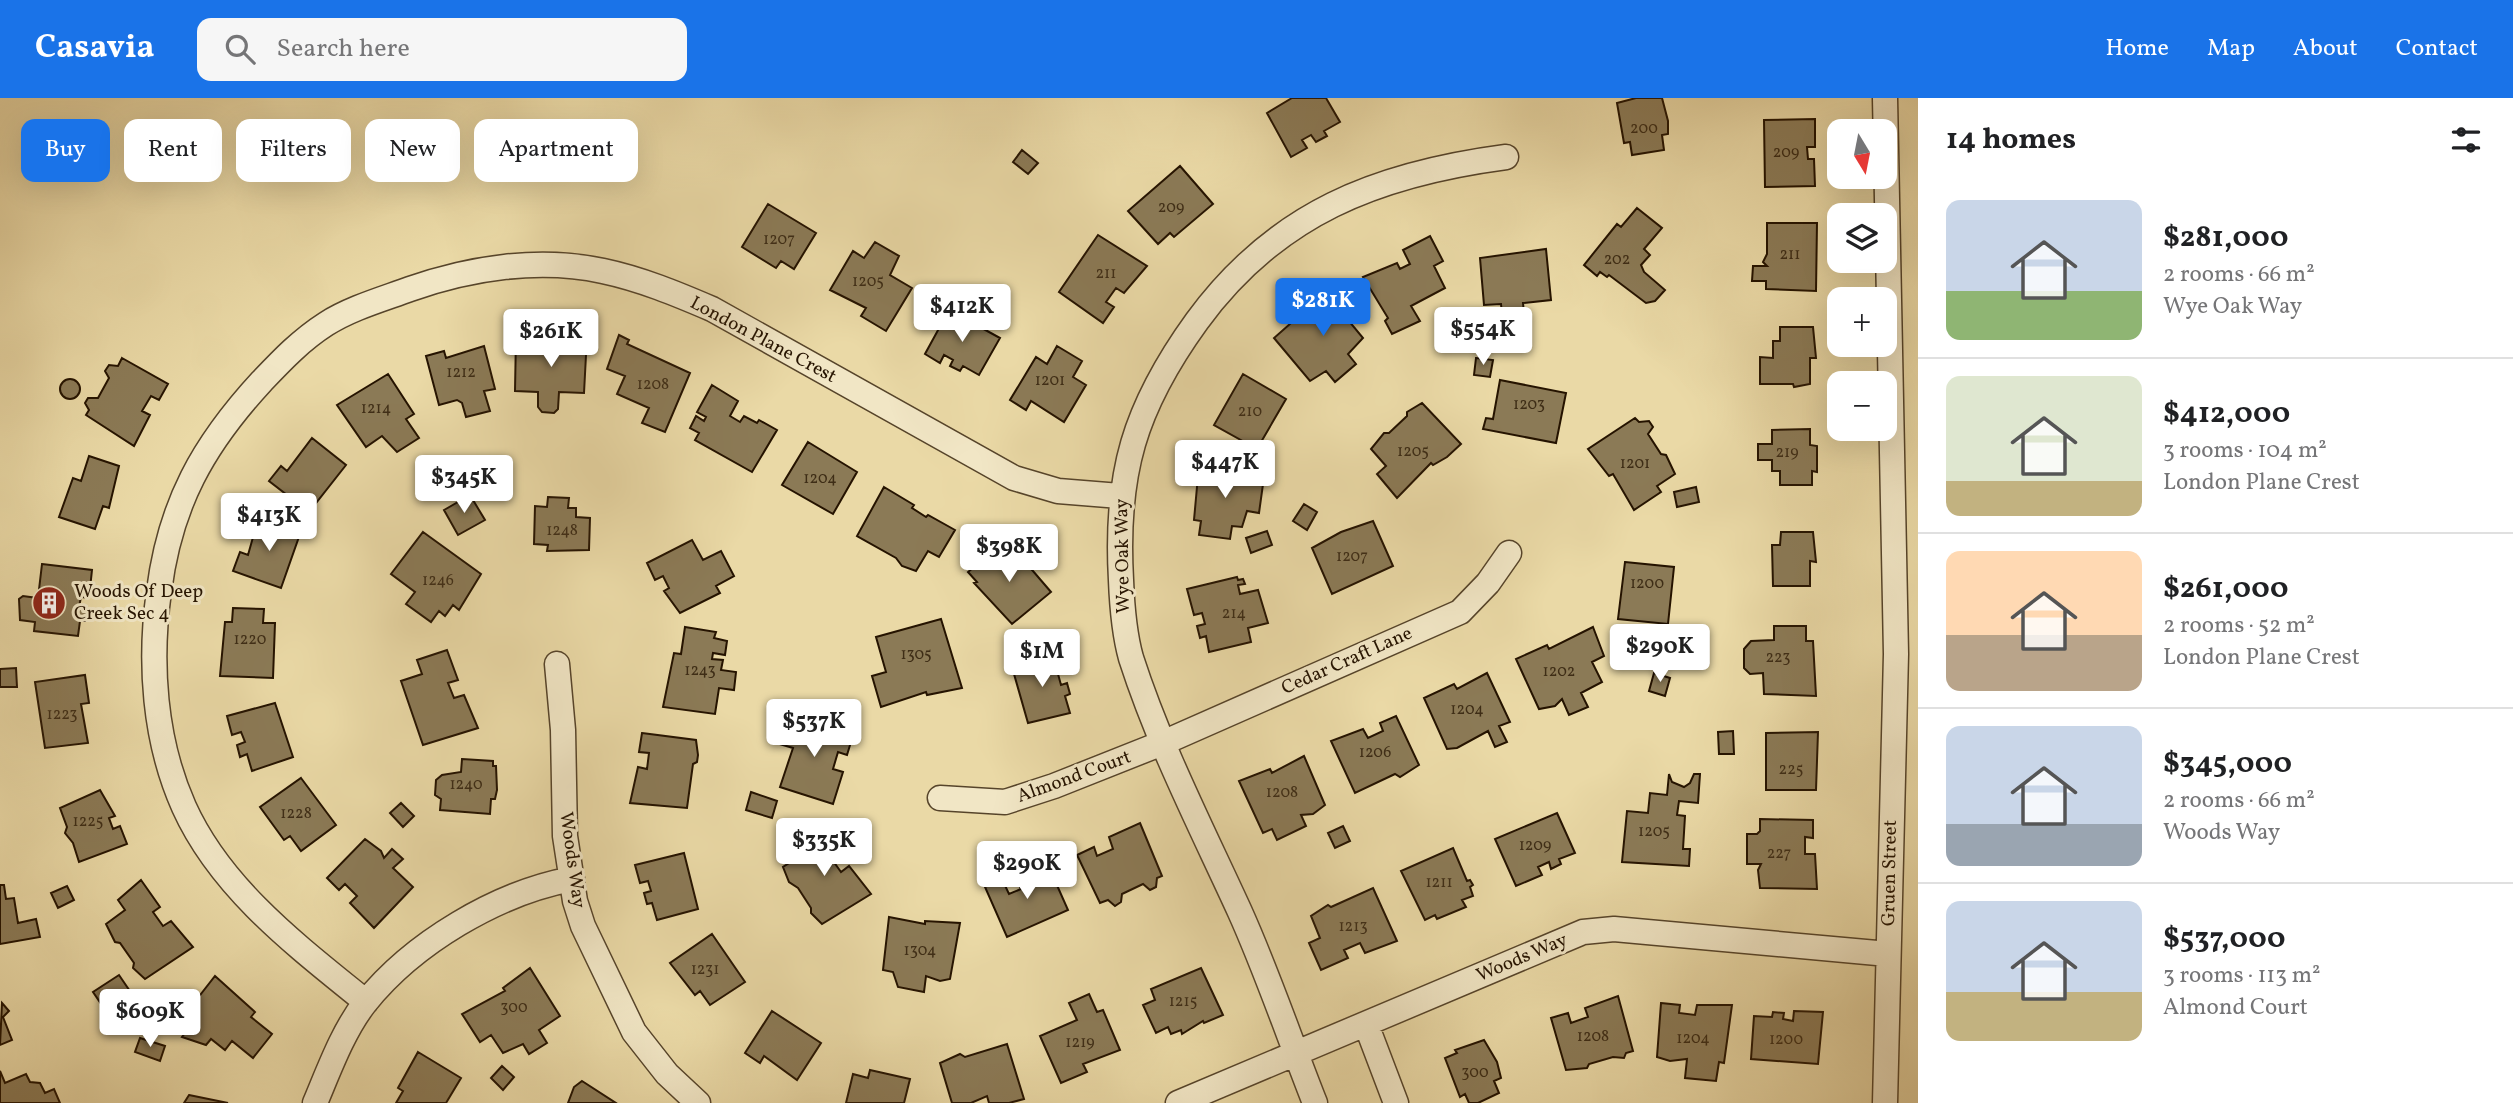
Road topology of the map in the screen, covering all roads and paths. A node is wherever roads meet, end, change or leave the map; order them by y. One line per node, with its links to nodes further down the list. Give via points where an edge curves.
1 (1885, 98): 9 (street, Gruen Street, via 1896,654)
2 (1506, 157): 3 (street, Wye Oak Way, via 1442,166 1379,183 1318,212 1264,250 1216,295 1158,379 1133,440)
3 (1120, 496): 6 (street, Wye Oak Way, via 1125,624 1131,656); 10 (street, London Plane Crest, via 1058,491 1014,478 712,309 602,270 494,267 377,301 328,323 294,347 235,411 190,478 163,558 152,639 153,672 165,749 183,805 202,842 282,933)
4 (1509, 553): 6 (street, Cedar Craft Lane, via 1460,612)
5 (557, 664): 8 (street, Woods Way, via 565,836)
6 (1165, 742): 7 (street, Almond Court, via 1005,802); 12 (street, Wye Oak Way)
7 (940, 798)
8 (572, 879): 10 (street, via 528,891 473,915 432,940); 14 (street, Woods Way, via 583,926 634,1032 667,1074)
9 (1888, 954): 11 (street, Woods Way, via 1614,929 1583,932); 18 (street, Gruen Street)
10 (366, 1002): 13 (street)
11 (1366, 1024): 12 (street, Woods Way); 17 (street)
12 (1296, 1053): 15 (street, Woods Way); 16 (street, Wye Oak Way)
13 (315, 1103)
14 (698, 1103)
15 (1178, 1103)
16 (1315, 1103)
17 (1396, 1103)
18 (1885, 1103)

